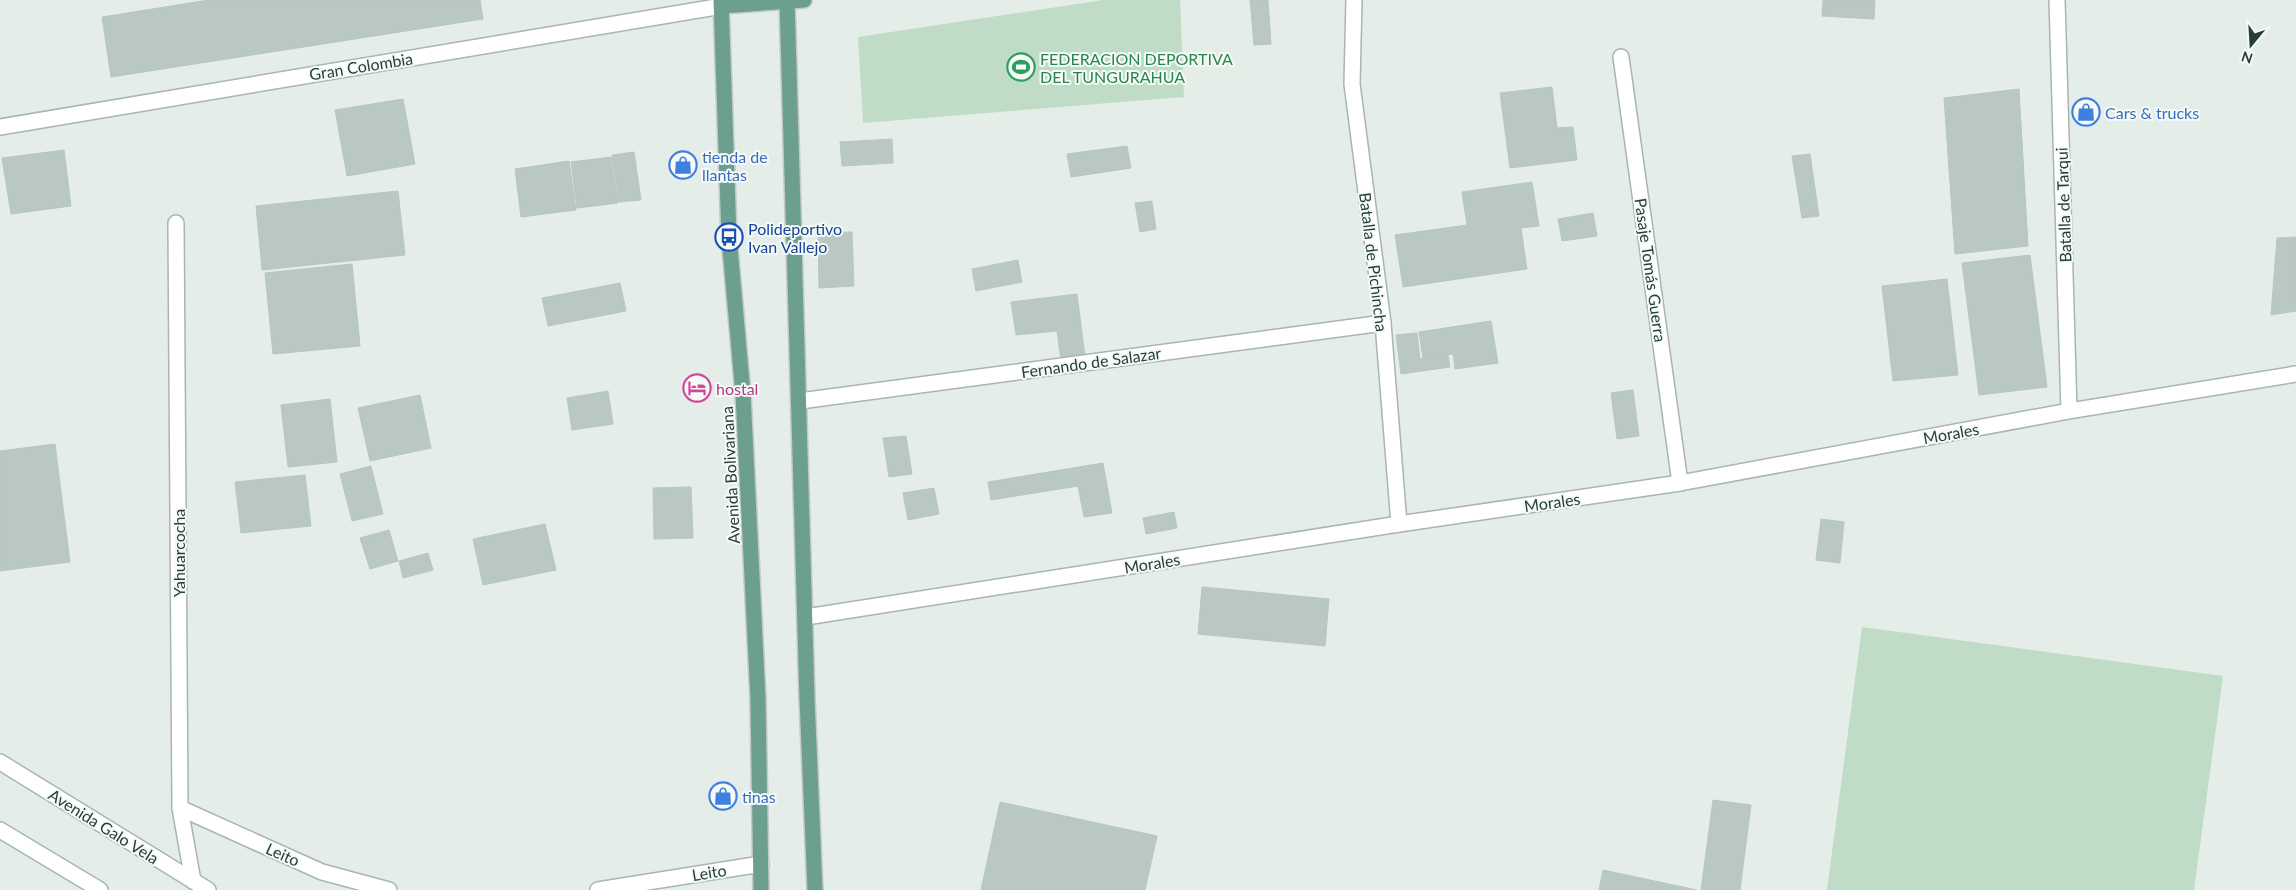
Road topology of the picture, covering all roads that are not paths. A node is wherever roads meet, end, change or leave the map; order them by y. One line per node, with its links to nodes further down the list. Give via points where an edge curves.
1 (804, 0): 4 (main road)
2 (1354, 0): 9 (street, Batalla de Pichincha, via 1352,84)
3 (2057, 0): 12 (street, Batalla de Tarqui)
4 (787, 1): 5 (main road); 11 (main road, via 792,236)
5 (722, 3): 7 (street, Gran Colombia); 19 (main road, Avenida Bolivariana, via 729,238 743,394 758,699)
6 (1622, 57): 13 (street, Pasaje Tomás Guerra)
7 (0, 127)
8 (176, 223): 17 (street, Yahuarcocha)
9 (1383, 323): 11 (street, Fernando de Salazar); 14 (street, Batalla de Pichincha)
10 (2296, 374): 12 (street, Morales)
11 (800, 401): 15 (main road)
12 (2069, 411): 13 (street, Morales)
13 (1680, 483): 14 (street, Morales)
14 (1399, 524): 15 (street, Morales)
15 (806, 616): 26 (main road)
16 (0, 762): 20 (street, Avenida Galo Vela)
17 (180, 808): 20 (street, Yahuarcocha); 23 (street, Leito, via 322,872)
18 (0, 830): 21 (street)
19 (760, 864): 24 (street, Leito); 25 (main road, Avenida Bolivariana)
20 (193, 881): 22 (street, Avenida Galo Vela)
21 (100, 890)
22 (208, 890)
23 (389, 890)
24 (598, 890)
25 (761, 890)
26 (814, 890)

